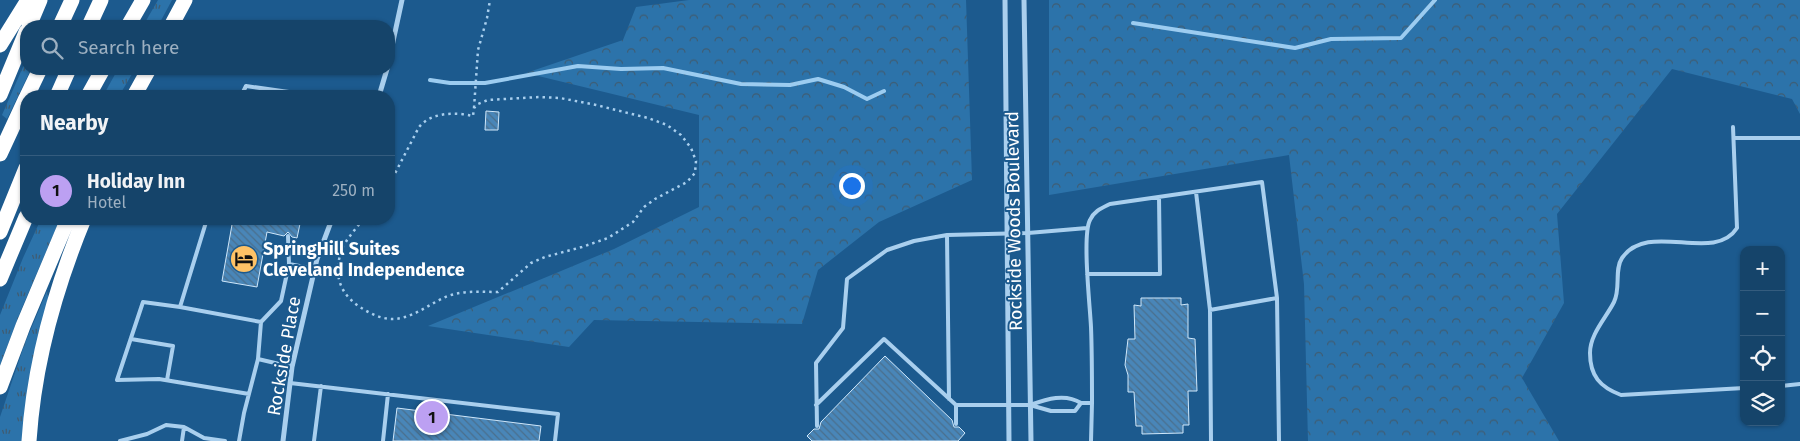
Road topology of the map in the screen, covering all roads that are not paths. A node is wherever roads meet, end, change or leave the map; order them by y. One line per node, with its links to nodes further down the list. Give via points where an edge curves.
1 (28, 0): 16 (highway)
2 (40, 0): 10 (highway)
3 (72, 0): 11 (highway)
4 (101, 0): 12 (highway)
5 (143, 0): 13 (highway)
6 (185, 0): 14 (highway)
7 (402, 0): 15 (street)
8 (1005, 0): 46 (street, Rockside Woods Boulevard)
9 (1024, 0): 47 (street, Rockside Woods Boulevard)
10 (32, 20)
11 (63, 20)
12 (92, 20)
13 (131, 20)
14 (174, 20)
15 (395, 32)
16 (0, 44)
17 (20, 46): 30 (highway)
18 (37, 75): 23 (highway)
19 (66, 75): 24 (highway)
20 (100, 75): 25 (highway)
21 (146, 75): 26 (highway)
22 (385, 75): 29 (street)
23 (30, 90)
24 (60, 90)
25 (92, 90)
26 (138, 90)
27 (244, 90): 28 (lane, via 246,86)
28 (274, 90)
29 (381, 90)
30 (0, 94)
31 (20, 112): 35 (highway)
32 (1733, 127): 33 (lane)
33 (1734, 138): 34 (lane); 67 (lane, via 1737,228 1722,240 1659,241 1644,243 1627,252 1619,262 1615,301 1590,345 1590,361 1597,379 1609,390 1621,394)
34 (1800, 138)
35 (0, 154)
36 (20, 183): 45 (highway)
37 (1196, 192): 38 (lane); 54 (lane, via 1262,182); 56 (lane)
38 (1159, 197): 44 (lane, via 1110,204 1098,210); 52 (lane, via 1160,274)
39 (23, 225): 53 (highway)
40 (65, 225): 66 (highway)
41 (81, 225): 80 (highway, via 56,297 43,350)
42 (205, 225): 55 (lane)
43 (330, 225): 51 (street, Rockside Place)
44 (1087, 228): 47 (lane); 52 (lane)
45 (0, 232)
46 (1007, 233): 47 (lane); 48 (lane); 75 (street, Rockside Woods Boulevard)
47 (1028, 233): 76 (street, Rockside Woods Boulevard)
48 (947, 235): 70 (lane); 73 (lane, via 887,250 847,279 843,328 816,363)
49 (288, 236): 50 (lane)
50 (289, 264): 51 (lane); 57 (lane, via 281,301)
51 (315, 269): 60 (street, Rockside Place)
52 (1087, 274): 72 (lane)
53 (0, 279)
54 (1277, 298): 56 (lane); 93 (lane)
55 (180, 307): 57 (lane); 58 (lane, via 143,302)
56 (1210, 310): 92 (lane)
57 (261, 322): 59 (lane)
58 (131, 339): 61 (lane, via 173,346); 61 (lane, via 117,380)
59 (258, 359): 60 (lane); 68 (lane)
60 (292, 367): 62 (street, Rockside Place)
61 (167, 380): 68 (lane)
62 (290, 383): 64 (lane); 85 (street, Rockside Place)
63 (1800, 384): 65 (lane)
64 (321, 386): 69 (lane); 86 (lane)
65 (1785, 386)
66 (0, 387)
67 (1740, 388)
68 (249, 394): 84 (lane)
69 (388, 394): 87 (lane); 88 (lane, via 558,414)
70 (949, 399): 73 (lane, via 884,340); 74 (lane)
71 (1081, 403): 72 (lane); 76 (lane, via 1073,398 1051,398); 76 (lane, via 1075,411 1051,411)
72 (1092, 403): 91 (lane)
73 (816, 405): 78 (lane)
74 (956, 405): 75 (lane); 77 (lane)
75 (1009, 405): 76 (lane); 89 (street, Rockside Woods Boulevard)
76 (1030, 405): 90 (street, Rockside Woods Boulevard)
77 (956, 424)
78 (816, 426)
79 (184, 427): 81 (lane, via 166,425); 82 (lane); 83 (lane, via 204,438)
80 (28, 441)
81 (120, 441)
82 (182, 441)
83 (225, 441)
84 (239, 441)
85 (284, 441)
86 (314, 441)
87 (383, 441)
88 (555, 441)
89 (1009, 441)
90 (1031, 441)
91 (1091, 441)
92 (1211, 441)
93 (1279, 441)

